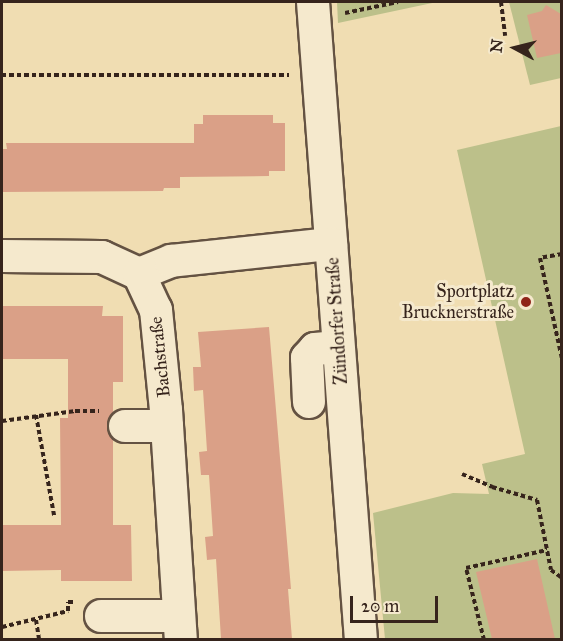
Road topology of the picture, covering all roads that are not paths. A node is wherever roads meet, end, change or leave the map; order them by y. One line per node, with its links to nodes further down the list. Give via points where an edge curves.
1 (314, 11): 2 (street, Zündorfer Straße)
2 (331, 244): 4 (street, via 171,261); 5 (street, Zündorfer Straße)
3 (2, 256): 4 (street, via 102,257)
4 (139, 274): 8 (street, Bachstraße, via 156,310)
5 (338, 347): 6 (street, via 315,349 307,358); 11 (street, Zündorfer Straße)
6 (309, 402)
7 (117, 418): 8 (street)
8 (167, 426): 10 (street, Bachstraße)
9 (101, 616): 10 (street)
10 (180, 627)
11 (361, 639)

